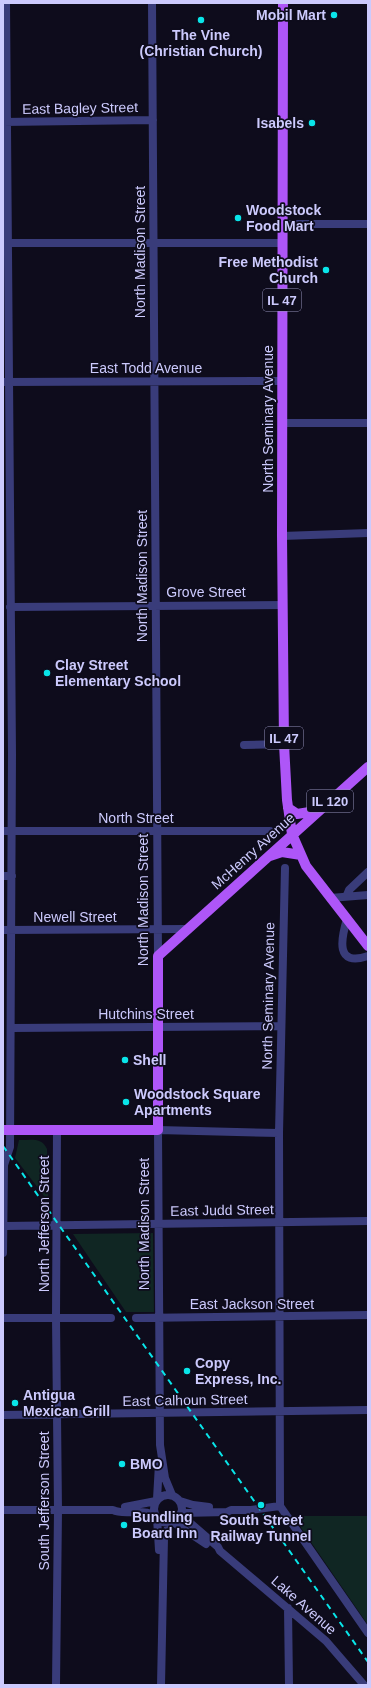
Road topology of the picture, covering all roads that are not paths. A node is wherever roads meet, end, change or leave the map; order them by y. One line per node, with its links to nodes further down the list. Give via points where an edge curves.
1 (6, 3): 5 (street)
2 (152, 3): 4 (street, North Madison Street)
3 (283, 3): 6 (main road, North Seminary Avenue / IL 47)
4 (153, 120): 5 (street, East Bagley Street); 9 (street, North Madison Street)
5 (5, 122): 8 (street)
6 (282, 224): 7 (street); 10 (main road, North Seminary Avenue / IL 47)
7 (368, 224)
8 (6, 242): 9 (street); 13 (street)
9 (153, 242): 10 (street); 11 (street, North Madison Street)
10 (282, 242): 12 (main road, North Seminary Avenue / IL 47)
11 (155, 381): 12 (street, East Todd Avenue); 13 (street, East Todd Avenue); 19 (street, North Madison Street)
12 (282, 381): 14 (main road, North Seminary Avenue / IL 47)
13 (6, 382): 20 (street)
14 (282, 423): 15 (street); 17 (main road, North Seminary Avenue / IL 47)
15 (368, 423)
16 (368, 533): 17 (street)
17 (282, 536): 18 (main road, North Seminary Avenue / IL 47)
18 (283, 605): 19 (street, Grove Street); 21 (main road, North Seminary Avenue / IL 47)
19 (155, 606): 20 (street, Grove Street); 28 (street, North Madison Street)
20 (10, 607): 24 (street)
21 (284, 744): 22 (street); 26 (main road, North Seminary Avenue / IL 47)
22 (244, 745)
23 (3, 754): 24 (street)
24 (12, 754): 29 (street)
25 (368, 767): 27 (main road, McHenry Avenue / IL 120)
26 (288, 808): 27 (main road, via 297,814); 31 (main road, North Seminary Avenue / IL 47)
27 (320, 809): 31 (main road, McHenry Avenue / IL 120)
28 (157, 830): 29 (street, North Street); 30 (street, North Street); 44 (street, North Madison Street)
29 (7, 831): 36 (street)
30 (270, 831)
31 (292, 834): 32 (main road, IL 47); 33 (main road, McHenry Avenue / IL 120)
32 (302, 855): 33 (main road, via 282,852); 39 (main road, IL 47, via 306,866)
33 (266, 857): 41 (main road, McHenry Avenue / IL 120)
34 (285, 868): 48 (street, North Seminary Avenue)
35 (368, 872): 37 (street)
36 (7, 876): 43 (street)
37 (347, 895): 38 (street); 39 (street)
38 (368, 896)
39 (330, 898): 40 (main road, IL 47)
40 (346, 919): 45 (main road, IL 47); 47 (street, via 341,938 345,955 351,958)
41 (186, 929): 44 (street, Newell Street); 46 (main road, McHenry Avenue / IL 120)
42 (3, 930): 43 (street, Newell Street)
43 (12, 930): 44 (street, Newell Street); 50 (street)
44 (158, 930): 46 (street, North Madison Street)
45 (368, 946)
46 (158, 956): 49 (main road, North Madison Street)
47 (368, 956)
48 (280, 1026): 49 (street, Hutchins Street); 54 (street, North Seminary Avenue)
49 (158, 1027): 50 (street, Hutchins Street); 53 (main road, North Madison Street)
50 (12, 1028): 51 (street)
51 (7, 1130): 52 (main road); 55 (street, via 10,1147)
52 (57, 1130): 53 (main road); 60 (street, North Jefferson Street)
53 (158, 1130): 54 (street); 58 (street, North Madison Street)
54 (279, 1133): 57 (street, North Seminary Avenue)
55 (4, 1161): 59 (street)
56 (368, 1221): 57 (street, East Judd Street)
57 (279, 1222): 58 (street, East Judd Street); 68 (street, North Seminary Avenue)
58 (159, 1224): 60 (street, East Judd Street); 67 (street, North Madison Street)
59 (5, 1226): 60 (street, East Judd Street); 61 (street)
60 (57, 1226): 64 (street, North Jefferson Street)
61 (3, 1253)
62 (368, 1315): 68 (street, East Jackson Street)
63 (3, 1318): 64 (street)
64 (56, 1318): 65 (street); 73 (street, South Jefferson Street)
65 (111, 1318)
66 (136, 1318): 67 (street, East Jackson Street)
67 (159, 1318): 68 (street, East Jackson Street); 71 (street, North Madison Street)
68 (279, 1318): 70 (street, North Seminary Avenue)
69 (368, 1410): 70 (street, East Calhoun Street)
70 (280, 1412): 71 (street, East Calhoun Street); 78 (street, North Seminary Avenue)
71 (160, 1413): 73 (street, East Calhoun Street); 74 (street, North Madison Street)
72 (3, 1415): 73 (street, East Calhoun Street)
73 (57, 1415): 82 (street, South Jefferson Street)
74 (160, 1445): 75 (street, via 165,1478); 76 (street)
75 (172, 1495): 76 (street, via 164,1495); 77 (street)
76 (156, 1500): 80 (street); 84 (street, via 153,1508)
77 (180, 1501): 81 (street); 83 (street)
78 (280, 1506): 81 (street); 89 (street)
79 (3, 1510): 82 (street)
80 (113, 1510): 82 (street); 84 (street, via 142,1511)
81 (231, 1510): 83 (street)
82 (58, 1511): 90 (street, South Jefferson Street)
83 (181, 1514): 85 (street); 86 (street, Lake Avenue, via 218,1547)
84 (155, 1517): 85 (street, via 163,1523); 87 (street)
85 (172, 1523): 86 (street, Lake Avenue, via 191,1532); 87 (street, via 164,1536)
86 (220, 1552): 88 (street, Lake Avenue)
87 (162, 1571): 91 (street)
88 (288, 1608): 92 (street); 93 (street, Lake Avenue, via 326,1641)
89 (368, 1632)
90 (56, 1685)
91 (160, 1685)
92 (289, 1685)
93 (364, 1685)

